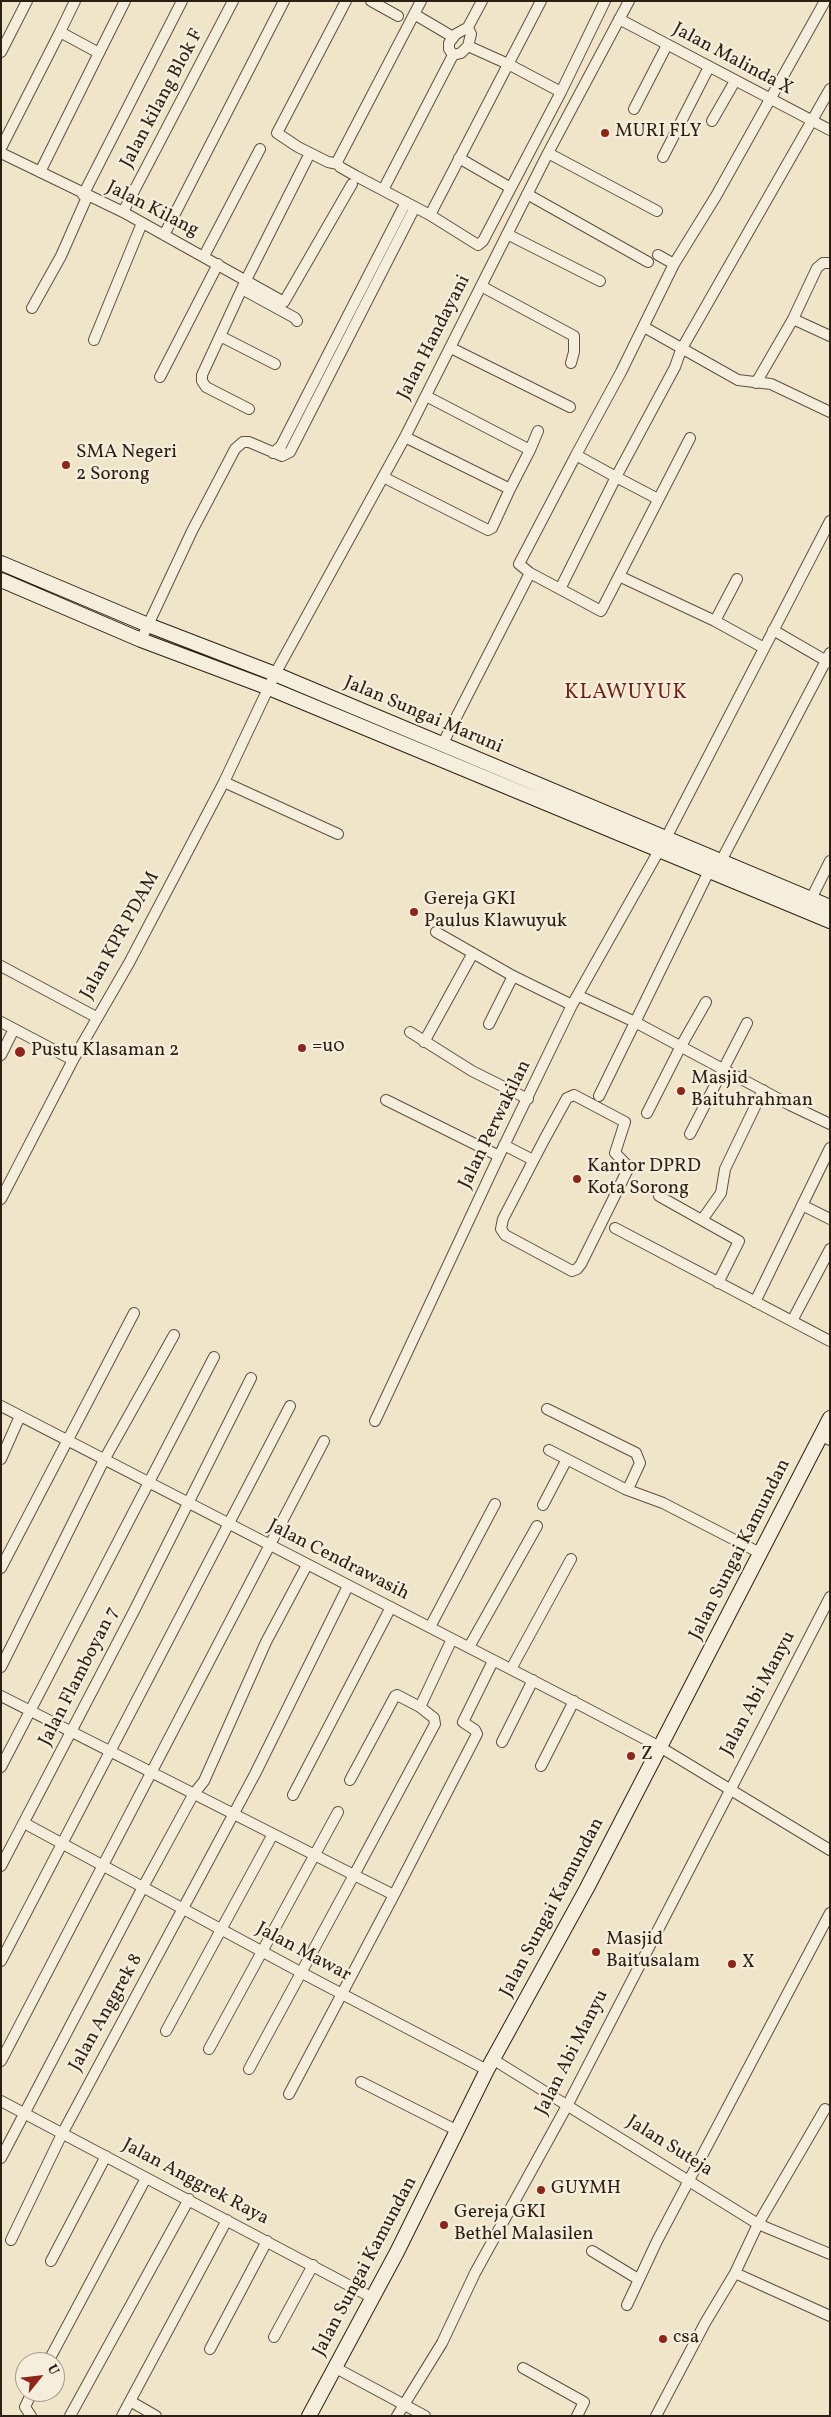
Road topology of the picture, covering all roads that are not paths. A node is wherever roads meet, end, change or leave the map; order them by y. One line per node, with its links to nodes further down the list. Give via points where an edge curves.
1 (27, 1): 23 (street)
2 (74, 1): 19 (street)
3 (125, 1): 24 (street)
4 (182, 1): 49 (street)
5 (233, 1): 52 (street, Jalan kilang Blok F)
6 (284, 1): 56 (street)
7 (346, 1): 43 (street, via 277,133 298,147)
8 (371, 1): 16 (street)
9 (421, 1): 15 (street)
10 (482, 1): 18 (street)
11 (542, 1): 26 (street)
12 (605, 1): 30 (street)
13 (629, 1): 17 (street, Jalan Handayani)
14 (825, 1): 31 (street)
15 (414, 14): 20 (street); 43 (street)
16 (398, 16)
17 (619, 19): 21 (street, Jalan Malinda X); 39 (street, Jalan Handayani)
18 (467, 29): 20 (street); 22 (street, via 471,34)
19 (60, 32): 24 (street); 36 (street)
20 (453, 38): 25 (street, via 449,49)
21 (667, 45): 27 (street, Jalan Malinda X); 32 (street)
22 (468, 46): 25 (street); 26 (street)
23 (1, 52)
24 (99, 53): 44 (street)
25 (453, 55): 47 (street)
26 (508, 64): 30 (street); 40 (street)
27 (709, 67): 28 (street, Jalan Malinda X); 41 (street)
28 (735, 81): 31 (street, Jalan Malinda X); 33 (street)
29 (830, 89): 34 (street)
30 (561, 92): 46 (street)
31 (770, 100): 34 (street, Jalan Malinda X); 62 (street)
32 (634, 109)
33 (712, 121)
34 (812, 122): 35 (street, Jalan Malinda X); 74 (street)
35 (830, 130)
36 (1, 148)
37 (260, 149): 58 (street)
38 (1, 153): 44 (street, Jalan Kilang)
39 (548, 153): 48 (street, Jalan Handayani); 51 (street)
40 (459, 158): 46 (street); 53 (street)
41 (663, 158)
42 (307, 159): 64 (street)
43 (338, 164): 47 (street)
44 (40, 172): 49 (street, Jalan Kilang)
45 (352, 184): 64 (street, Jalan Kilang, via 285,302)
46 (509, 187): 53 (street, via 479,245)
47 (383, 190): 50 (street)
48 (527, 194): 55 (street, Jalan Handayani); 59 (street)
49 (85, 196): 52 (street, Jalan Kilang); 66 (street, via 61,256)
50 (411, 205): 53 (street); 100 (street, via 281,446 273,453 249,442 243,442 235,449)
51 (658, 211)
52 (123, 212): 54 (street, Jalan Kilang)
53 (430, 215)
54 (142, 223): 56 (street, Jalan Kilang); 72 (street)
55 (507, 234): 63 (street); 65 (street, Jalan Handayani)
56 (164, 235): 58 (street, Jalan Kilang)
57 (658, 255): 62 (street)
58 (204, 256): 61 (street, Jalan Kilang)
59 (648, 262)
60 (830, 263): 67 (street, via 822,263 817,268)
61 (218, 264): 64 (street, Jalan Kilang); 77 (street)
62 (674, 264): 69 (street)
63 (600, 281)
64 (244, 285): 68 (street); 70 (street)
65 (481, 286): 73 (street, Jalan Handayani); 75 (street, via 574,336)
66 (32, 308)
67 (793, 319): 71 (street); 78 (street)
68 (297, 321)
69 (644, 327): 74 (street); 87 (street)
70 (220, 336): 76 (street); 81 (street, via 202,381 210,389)
71 (830, 336)
72 (94, 340)
73 (451, 348): 79 (street, Jalan Handayani); 80 (street)
74 (681, 350): 78 (street, via 738,380); 89 (street)
75 (571, 363)
76 (275, 364)
77 (160, 377)
78 (756, 383): 82 (street, via 771,384)
79 (426, 396): 84 (street, Jalan Handayani); 86 (street)
80 (570, 407)
81 (249, 409)
82 (830, 412)
83 (538, 432): 86 (street)
84 (405, 437): 88 (street, Jalan Handayani); 90 (street)
85 (690, 438): 91 (street)
86 (530, 450): 90 (street)
87 (576, 455): 89 (street); 94 (street, via 519,562 521,568)
88 (383, 477): 90 (street, via 488,530 492,528); 105 (street, Jalan Handayani)
89 (616, 477): 91 (street); 98 (street)
90 (510, 489)
91 (658, 499): 95 (street)
92 (830, 521): 101 (street, Jalan Perwakilan)
93 (1, 563): 100 (main road, Jalan Sungai Maruni)
94 (530, 573): 98 (street); 107 (street)
95 (619, 576): 98 (street, via 601,611); 99 (street)
96 (737, 579): 99 (street)
97 (1, 580): 102 (main road, Jalan Sungai Maruni)
98 (560, 590)
99 (715, 621): 103 (street)
100 (148, 625): 102 (street); 105 (main road, Jalan Sungai Maruni)
101 (773, 630): 103 (street, Jalan Perwakilan); 104 (street)
102 (141, 640): 106 (main road, Jalan Sungai Maruni)
103 (764, 648): 110 (street, Jalan Perwakilan)
104 (828, 659): 112 (street)
105 (275, 674): 106 (street, Jalan Handayani); 107 (main road, Jalan Sungai Maruni)
106 (269, 688): 108 (street, Jalan KPR PDAM); 111 (main road, Jalan Sungai Maruni)
107 (442, 745): 110 (main road, Jalan Sungai Maruni)
108 (224, 782): 109 (street); 125 (street, Jalan KPR PDAM, via 129,963)
109 (338, 834)
110 (666, 838): 111 (street, Jalan Perwakilan); 112 (main road, Jalan Sungai Maruni)
111 (659, 850): 114 (main road, Jalan Sungai Maruni); 122 (street, Jalan Perwakilan)
112 (720, 861): 115 (main road, Jalan Sungai Maruni)
113 (830, 861): 115 (street)
114 (709, 871): 117 (main road, Jalan Sungai Maruni); 127 (street)
115 (811, 899): 116 (main road, Jalan Sungai Maruni)
116 (830, 907)
117 (830, 921)
118 (436, 932): 119 (street)
119 (473, 953): 121 (street); 132 (street)
120 (1, 966): 125 (street)
121 (513, 976): 124 (street); 129 (street)
122 (579, 996): 124 (street, Jalan Perwakilan); 127 (street)
123 (706, 1002): 133 (street)
124 (572, 1005): 139 (street, Jalan Perwakilan)
125 (96, 1017): 135 (street, Jalan KPR PDAM)
126 (1, 1022): 130 (street)
127 (635, 1022): 133 (street); 138 (street)
128 (746, 1023): 136 (street)
129 (489, 1024)
130 (14, 1028): 134 (street); 135 (street)
131 (410, 1032): 132 (street)
132 (424, 1042): 139 (street)
133 (681, 1046): 136 (street); 141 (street)
134 (1, 1055)
135 (73, 1060): 149 (street, Jalan KPR PDAM)
136 (722, 1070): 137 (street); 143 (street)
137 (762, 1090): 142 (street); 152 (street, via 725,1170 721,1193)
138 (600, 1096)
139 (528, 1099): 144 (street, Jalan Perwakilan)
140 (386, 1100): 146 (street)
141 (648, 1113)
142 (830, 1124)
143 (690, 1134)
144 (504, 1145): 146 (street, Jalan Perwakilan); 147 (street)
145 (830, 1148): 150 (street)
146 (499, 1156): 168 (street, Jalan Perwakilan)
147 (533, 1160): 147 (street, via 568,1097 577,1096 626,1124 614,1151 627,1165 627,1171 581,1264 575,1270 564,1268 501,1229 503,1218)
148 (659, 1196): 152 (street)
149 (1, 1199)
150 (802, 1205): 151 (street); 156 (street)
151 (830, 1219)
152 (702, 1220): 155 (street, via 739,1242)
153 (615, 1228): 155 (street)
154 (830, 1249): 158 (street)
155 (718, 1283): 156 (street)
156 (755, 1302): 158 (street)
157 (134, 1312): 170 (street)
158 (792, 1321): 160 (street)
159 (174, 1335): 175 (street)
160 (830, 1341)
161 (214, 1357): 176 (street)
162 (251, 1378): 178 (street, Jalan Flamboyan 7)
163 (1, 1406): 166 (street, Jalan Cendrawasih)
164 (290, 1406): 181 (street)
165 (547, 1408): 177 (street, via 636,1453 640,1463)
166 (20, 1416): 170 (street, Jalan Cendrawasih); 173 (street)
167 (830, 1418): 169 (main road, Jalan Sungai Kamundan)
168 (375, 1421)
169 (825, 1438): 184 (main road, Jalan Sungai Kamundan)
170 (68, 1440): 175 (street, Jalan Cendrawasih); 187 (street)
171 (324, 1441): 183 (street)
172 (549, 1450): 174 (street)
173 (1, 1459)
174 (567, 1459): 177 (street); 180 (street)
175 (104, 1460): 176 (street, Jalan Cendrawasih); 195 (street)
176 (148, 1483): 178 (street, Jalan Cendrawasih); 201 (street)
177 (628, 1489): 184 (street, via 663,1503)
178 (189, 1503): 181 (street, Jalan Cendrawasih); 202 (street, Jalan Flamboyan 7)
179 (495, 1504): 191 (street)
180 (543, 1505)
181 (227, 1524): 183 (street, Jalan Cendrawasih); 205 (street)
182 (536, 1526): 193 (street)
183 (268, 1545): 186 (street, Jalan Cendrawasih); 208 (street)
184 (760, 1553): 204 (main road, Jalan Sungai Kamundan)
185 (570, 1559): 196 (street)
186 (307, 1565): 188 (street, Jalan Cendrawasih); 211 (street, via 266,1642 209,1771)
187 (1, 1568)
188 (348, 1586): 190 (street, Jalan Cendrawasih); 214 (street, Jalan Anggrek 8)
189 (830, 1597): 210 (street, Jalan Abi Manyu)
190 (391, 1607): 191 (street, Jalan Cendrawasih); 212 (street)
191 (430, 1627): 192 (street, Jalan Cendrawasih)
192 (452, 1639): 193 (street, Jalan Cendrawasih); 200 (street)
193 (470, 1647): 194 (street, Jalan Cendrawasih)
194 (493, 1661): 196 (street, Jalan Cendrawasih); 224 (street, via 462,1722 477,1734)
195 (1, 1667)
196 (511, 1669): 197 (street, Jalan Cendrawasih)
197 (533, 1680): 199 (street, Jalan Cendrawasih); 203 (street)
198 (1, 1696): 201 (street)
199 (574, 1701): 204 (street, Jalan Cendrawasih); 207 (street)
200 (420, 1707): 209 (street, via 394,1696); 222 (street, via 434,1718 435,1724)
201 (31, 1710): 202 (street); 206 (street)
202 (72, 1733): 205 (street); 215 (street, Jalan Flamboyan 7)
203 (502, 1742)
204 (660, 1747): 210 (street, Jalan Cendrawasih); 235 (main road, Jalan Sungai Kamundan)
205 (110, 1753): 208 (street); 217 (street)
206 (1, 1766)
207 (541, 1766)
208 (151, 1773): 211 (street); 220 (street)
209 (350, 1780)
210 (729, 1790): 218 (street, Jalan Cendrawasih); 240 (street, Jalan Abi Manyu)
211 (193, 1795): 214 (street); 223 (street)
212 (293, 1795)
213 (338, 1812): 219 (street)
214 (234, 1813): 216 (street); 225 (street, Jalan Anggrek 8)
215 (24, 1823): 217 (street, Jalan Mawar); 221 (street, Jalan Flamboyan 7)
216 (273, 1834): 219 (street); 227 (street)
217 (63, 1844): 220 (street, Jalan Mawar); 229 (street)
218 (830, 1850)
219 (313, 1856): 222 (street); 228 (street)
220 (103, 1865): 223 (street, Jalan Mawar); 234 (street)
221 (1, 1866)
222 (354, 1875): 224 (street); 230 (street)
223 (143, 1887): 225 (street, Jalan Mawar); 242 (street)
224 (394, 1895): 231 (street)
225 (182, 1909): 227 (street, Jalan Mawar); 244 (street, Jalan Anggrek 8)
226 (830, 1913): 248 (street)
227 (222, 1929): 228 (street, Jalan Mawar); 232 (street)
228 (263, 1952): 230 (street, Jalan Mawar); 233 (street)
229 (1, 1961)
230 (302, 1973): 231 (street, Jalan Mawar); 236 (street)
231 (342, 1994): 235 (street, Jalan Mawar); 238 (street)
232 (166, 2031)
233 (209, 2050)
234 (1, 2061)
235 (491, 2065): 240 (street, Jalan Suteja); 243 (main road, Jalan Sungai Kamundan)
236 (249, 2069)
237 (361, 2082): 243 (street)
238 (289, 2094)
239 (1, 2101): 242 (street, Jalan Anggrek Raya)
240 (568, 2104): 248 (street, Jalan Suteja); 270 (street, Jalan Abi Manyu, via 475,2273 442,2343)
241 (825, 2108): 251 (street)
242 (24, 2113): 244 (street, Jalan Anggrek Raya); 246 (street)
243 (458, 2131): 260 (main road, Jalan Sungai Kamundan)
244 (62, 2134): 245 (street, Jalan Anggrek Raya); 252 (street, Jalan Anggrek 8)
245 (106, 2156): 247 (street, Jalan Anggrek Raya); 256 (street)
246 (1, 2158)
247 (146, 2178): 249 (street, Jalan Anggrek Raya); 265 (street)
248 (690, 2182): 251 (street, Jalan Suteja); 259 (street)
249 (189, 2199): 250 (street, Jalan Anggrek Raya); 272 (street)
250 (227, 2220): 253 (street, Jalan Anggrek Raya); 268 (street)
251 (758, 2224): 255 (street, Jalan Suteja); 258 (street)
252 (11, 2240)
253 (267, 2241): 257 (street, Jalan Anggrek Raya); 264 (street)
254 (592, 2251): 259 (street)
255 (830, 2254)
256 (51, 2261)
257 (313, 2265): 260 (street, Jalan Anggrek Raya); 263 (street)
258 (735, 2273): 262 (street); 279 (street)
259 (638, 2279): 261 (street)
260 (371, 2297): 266 (main road, Jalan Sungai Kamundan)
261 (627, 2305)
262 (830, 2316)
263 (274, 2337)
264 (210, 2349)
265 (53, 2352)
266 (334, 2367): 270 (street); 275 (main road, Jalan Sungai Kamundan)
267 (523, 2368): 278 (street, via 584,2402)
268 (130, 2401): 273 (street); 274 (street)
269 (27, 2402): 271 (street, via 25,2407)
270 (404, 2403): 276 (street, Jalan Abi Manyu); 277 (street)
271 (31, 2416)
272 (70, 2416)
273 (122, 2416)
274 (156, 2416)
275 (309, 2416)
276 (397, 2416)
277 (425, 2416)
278 (576, 2416)
279 (656, 2416)

